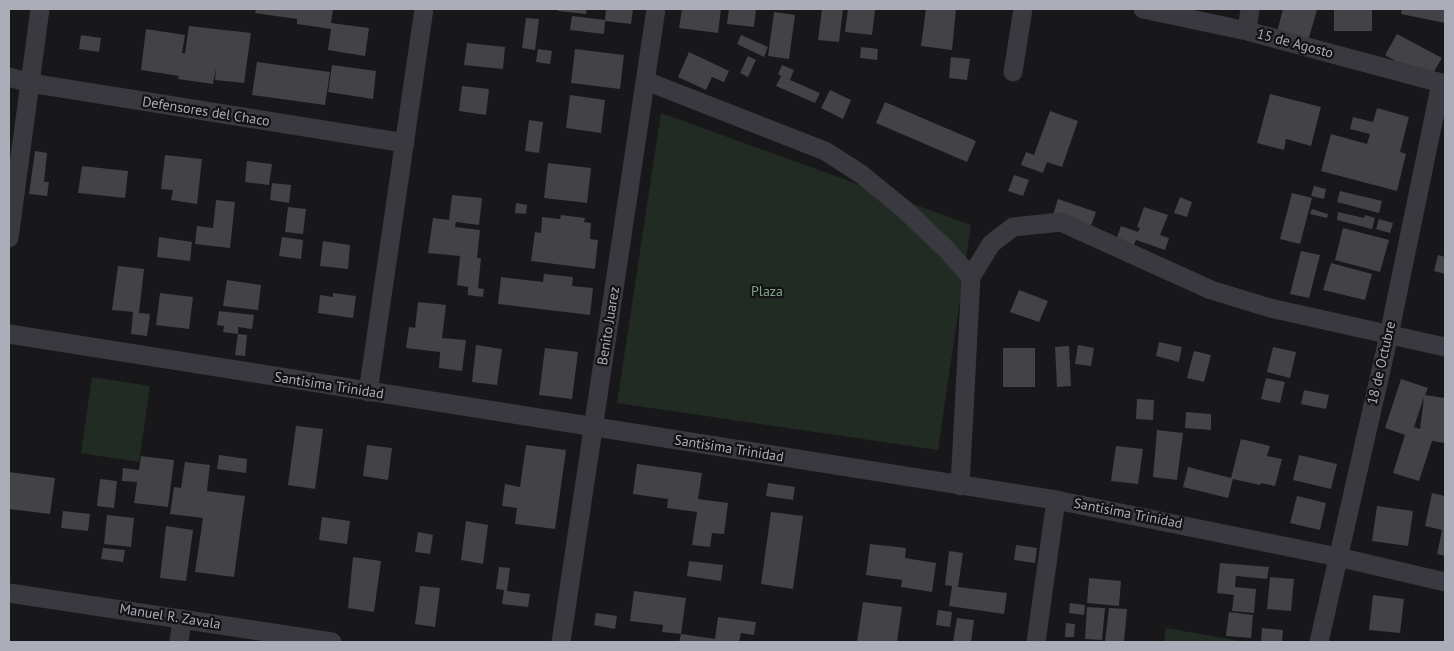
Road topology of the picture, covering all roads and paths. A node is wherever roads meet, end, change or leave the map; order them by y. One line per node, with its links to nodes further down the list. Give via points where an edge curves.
1 (40, 9): 11 (street)
2 (424, 9): 13 (street)
3 (656, 9): 10 (street, Benito Juarez)
4 (1023, 9): 8 (street)
5 (1143, 9): 7 (street, 15 de Agosto)
6 (1250, 9): 7 (street)
7 (1247, 31): 12 (street, 15 de Agosto)
8 (1013, 72)
9 (9, 77): 11 (street, Defensores del Chaco)
10 (646, 81): 15 (street, via 825,151 861,174 904,209); 20 (street, Benito Juarez)
11 (30, 84): 13 (street, Defensores del Chaco); 14 (street)
12 (1443, 84): 17 (street, 18 de Octubre)
13 (405, 143): 19 (street)
14 (9, 238)
15 (971, 277): 17 (street, via 991,244 1013,227 1061,222 1211,290 1270,308); 21 (street)
16 (9, 334): 19 (street, Santisima Trinidad)
17 (1389, 335): 18 (street); 23 (street, 18 de Octubre)
18 (1445, 347)
19 (368, 392): 20 (street, Santisima Trinidad)
20 (593, 427): 21 (street, Santisima Trinidad); 29 (street, Benito Juarez)
21 (960, 486): 22 (street, Santisima Trinidad)
22 (1056, 500): 23 (street, Santisima Trinidad); 30 (street)
23 (1338, 557): 24 (street, Santisima Trinidad); 31 (street, 18 de Octubre)
24 (1445, 582)
25 (9, 593): 26 (street, Manuel R. Zavala)
26 (182, 619): 27 (street); 28 (street, Manuel R. Zavala)
27 (179, 642)
28 (332, 642)
29 (561, 642)
30 (1036, 642)
31 (1318, 642)

